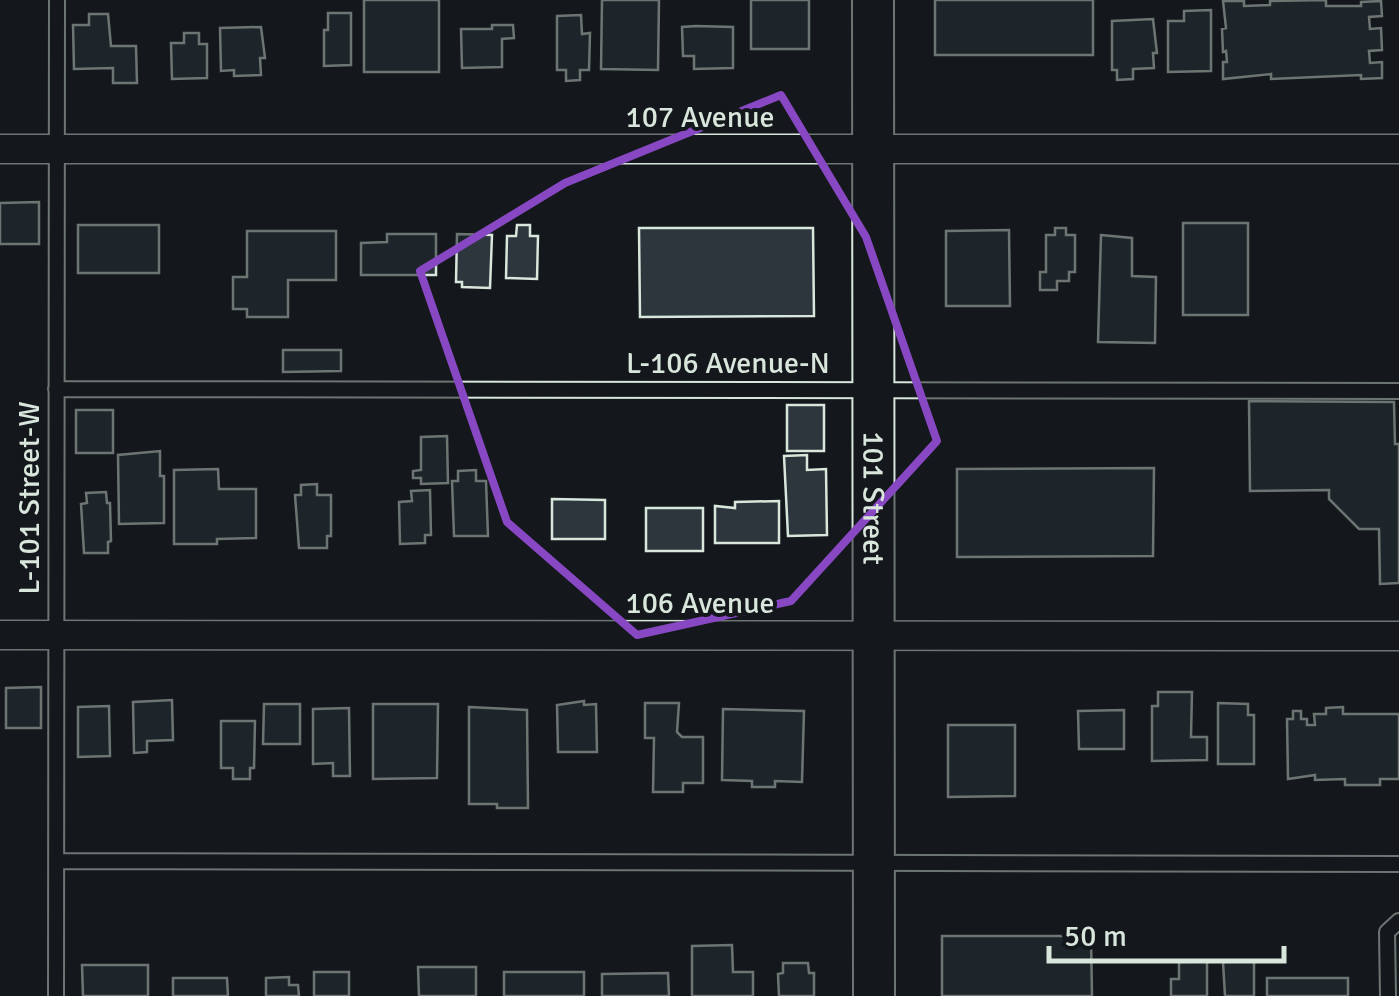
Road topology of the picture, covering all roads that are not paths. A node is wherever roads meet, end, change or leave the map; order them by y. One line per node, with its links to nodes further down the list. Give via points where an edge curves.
1 (57, 0): 5 (lane, L-101 Street-W)
2 (873, 0): 6 (street, 101 Street)
3 (1399, 149): 6 (street, 107 Avenue)
4 (0, 150): 5 (street, 107 Avenue)
5 (57, 150): 6 (street, 107 Avenue); 7 (lane, L-101 Street-W)
6 (872, 150): 8 (street, 101 Street)
7 (56, 389): 8 (lane, L-106 Avenue-N); 11 (lane, L-101 Street-W)
8 (872, 390): 9 (lane, L-106 Avenue-N); 12 (street, 101 Street)
9 (1399, 391)
10 (0, 635): 11 (street, 106 Avenue)
11 (56, 635): 12 (street, 106 Avenue); 14 (lane, L-101 Street-W)
12 (872, 636): 13 (street, 106 Avenue); 15 (street, 101 Street)
13 (1399, 636)
14 (56, 861): 15 (lane); 18 (lane, L-101 Street-W)
15 (873, 864): 16 (lane); 19 (street, 101 Street)
16 (1399, 864)
17 (1399, 922): 20 (lane, via 1387,932)
18 (56, 996)
19 (874, 996)
20 (1388, 996)

